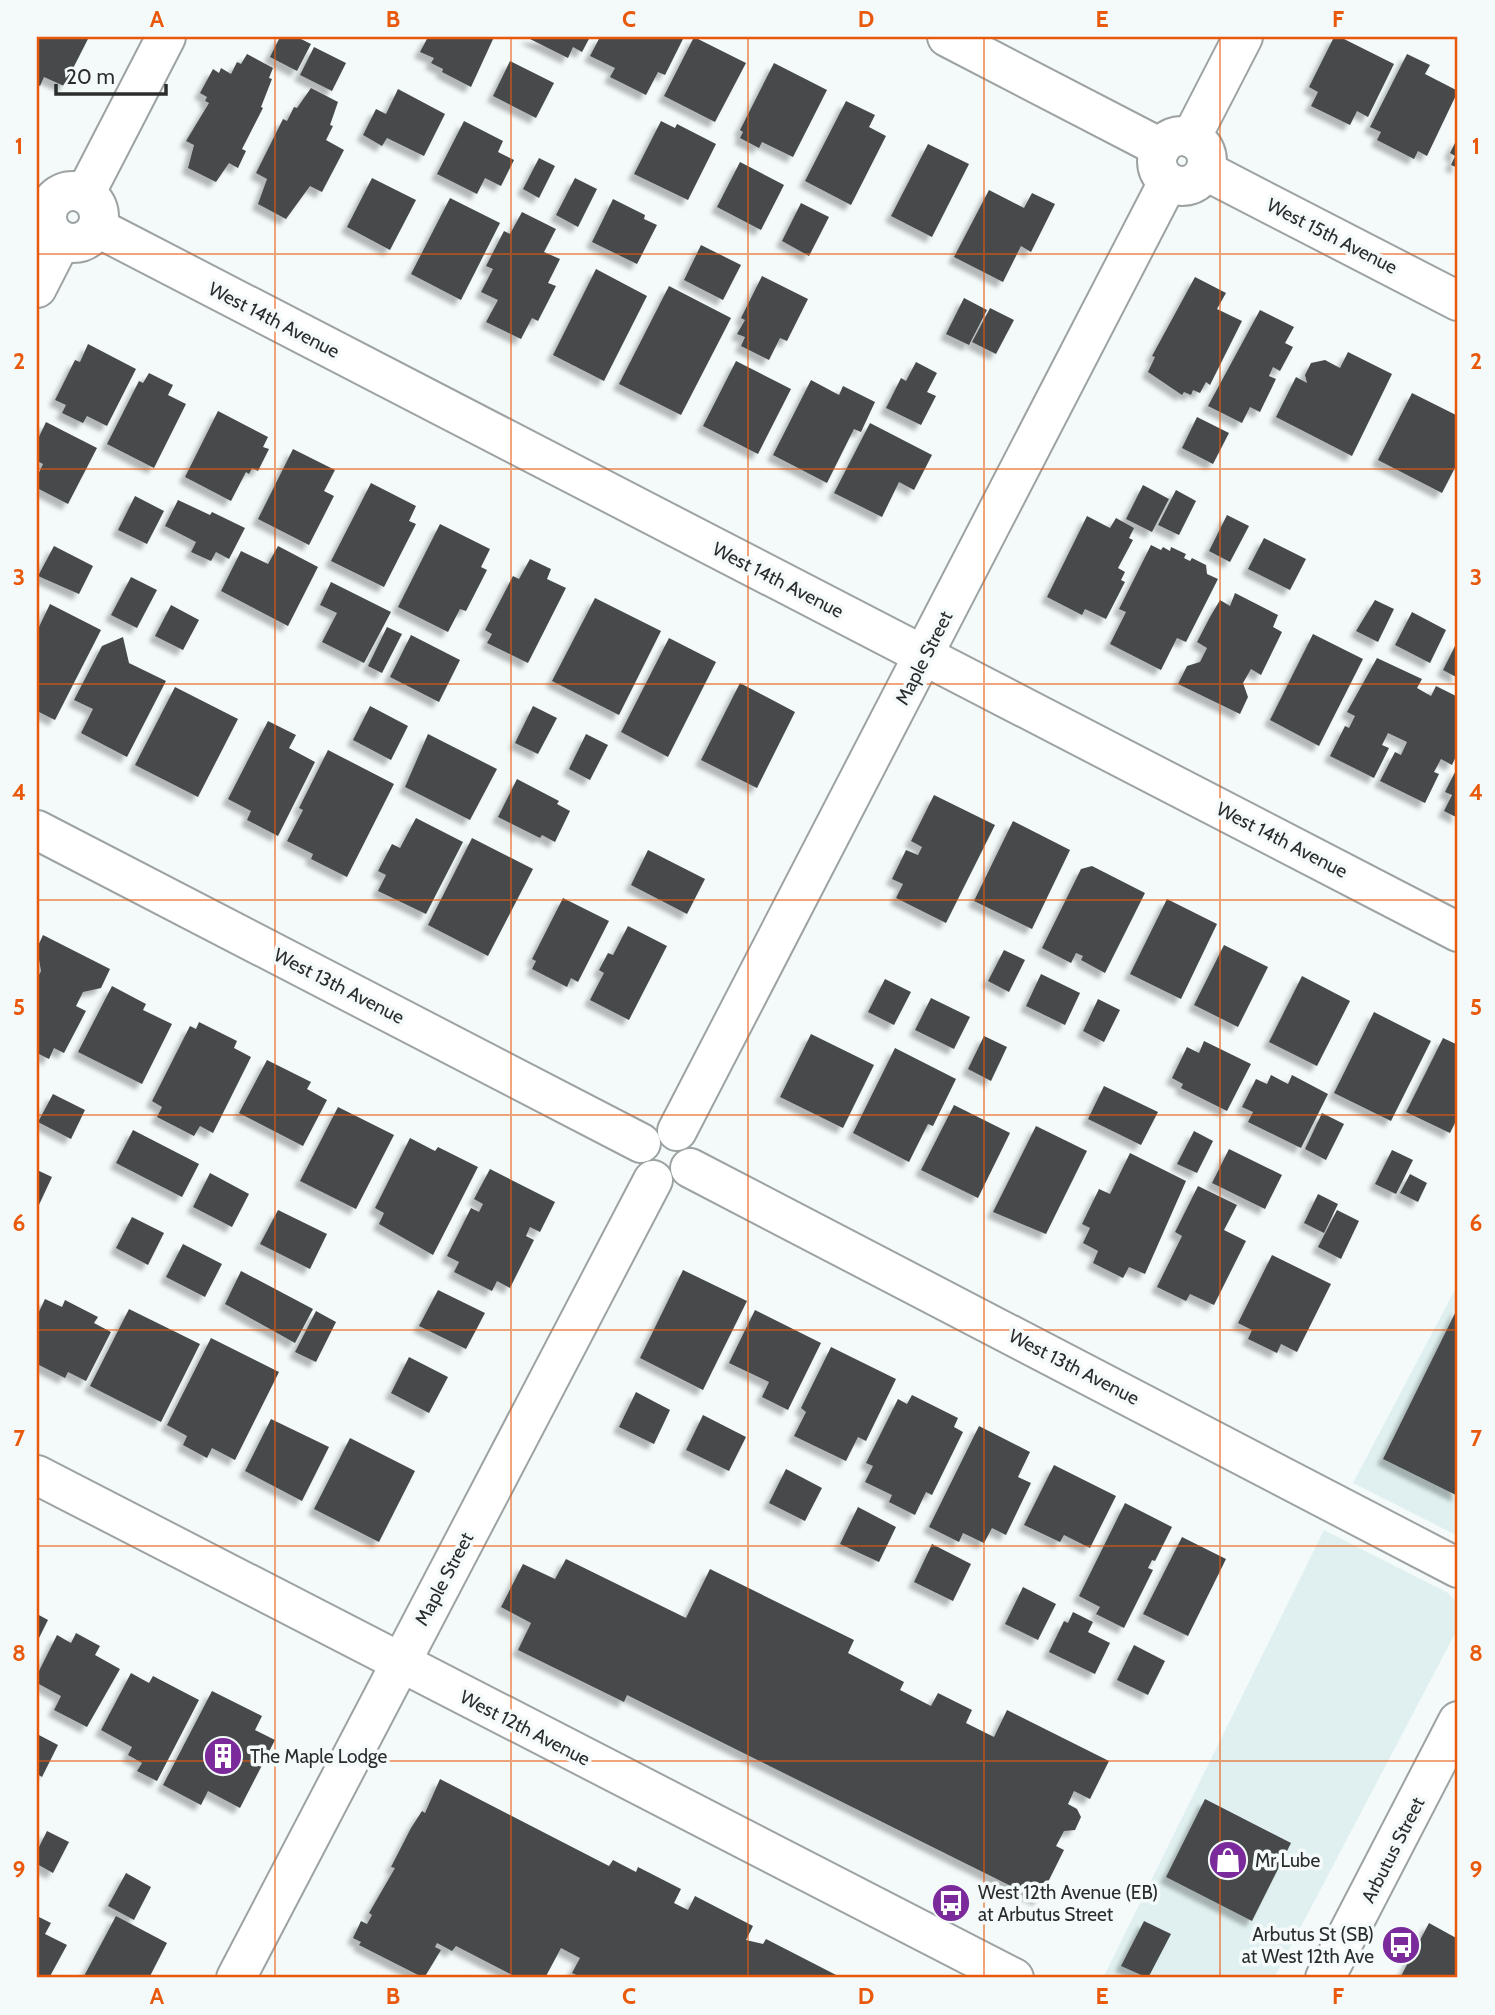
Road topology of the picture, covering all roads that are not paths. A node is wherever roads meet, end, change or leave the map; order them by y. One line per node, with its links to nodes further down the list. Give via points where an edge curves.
1 (166, 37): 5 (street)
2 (947, 37): 4 (street, West 15th Avenue)
3 (1243, 37): 4 (street, Maple Street)
4 (1181, 160): 7 (street, West 15th Avenue); 8 (street, Maple Street)
5 (67, 206): 6 (street, via 82,242 61,241); 8 (street, West 14th Avenue)
6 (37, 288)
7 (1458, 301)
8 (926, 656): 10 (street, West 14th Avenue); 11 (street, Maple Street)
9 (37, 830): 12 (street, West 13th Avenue)
10 (1458, 932)
11 (677, 1131): 12 (street, via 661,1129); 13 (street, via 690,1143)
12 (641, 1143): 14 (street, via 638,1160)
13 (690, 1168): 14 (street, via 670,1183); 16 (street, West 13th Avenue)
14 (653, 1180): 17 (street, Maple Street)
15 (37, 1475): 17 (street, West 12th Avenue)
16 (1458, 1568)
17 (399, 1662): 19 (street, Maple Street); 20 (street, West 12th Avenue)
18 (1458, 1721): 21 (street, Arbutus Street)
19 (236, 1978)
20 (1014, 1978)
21 (1325, 1978)

